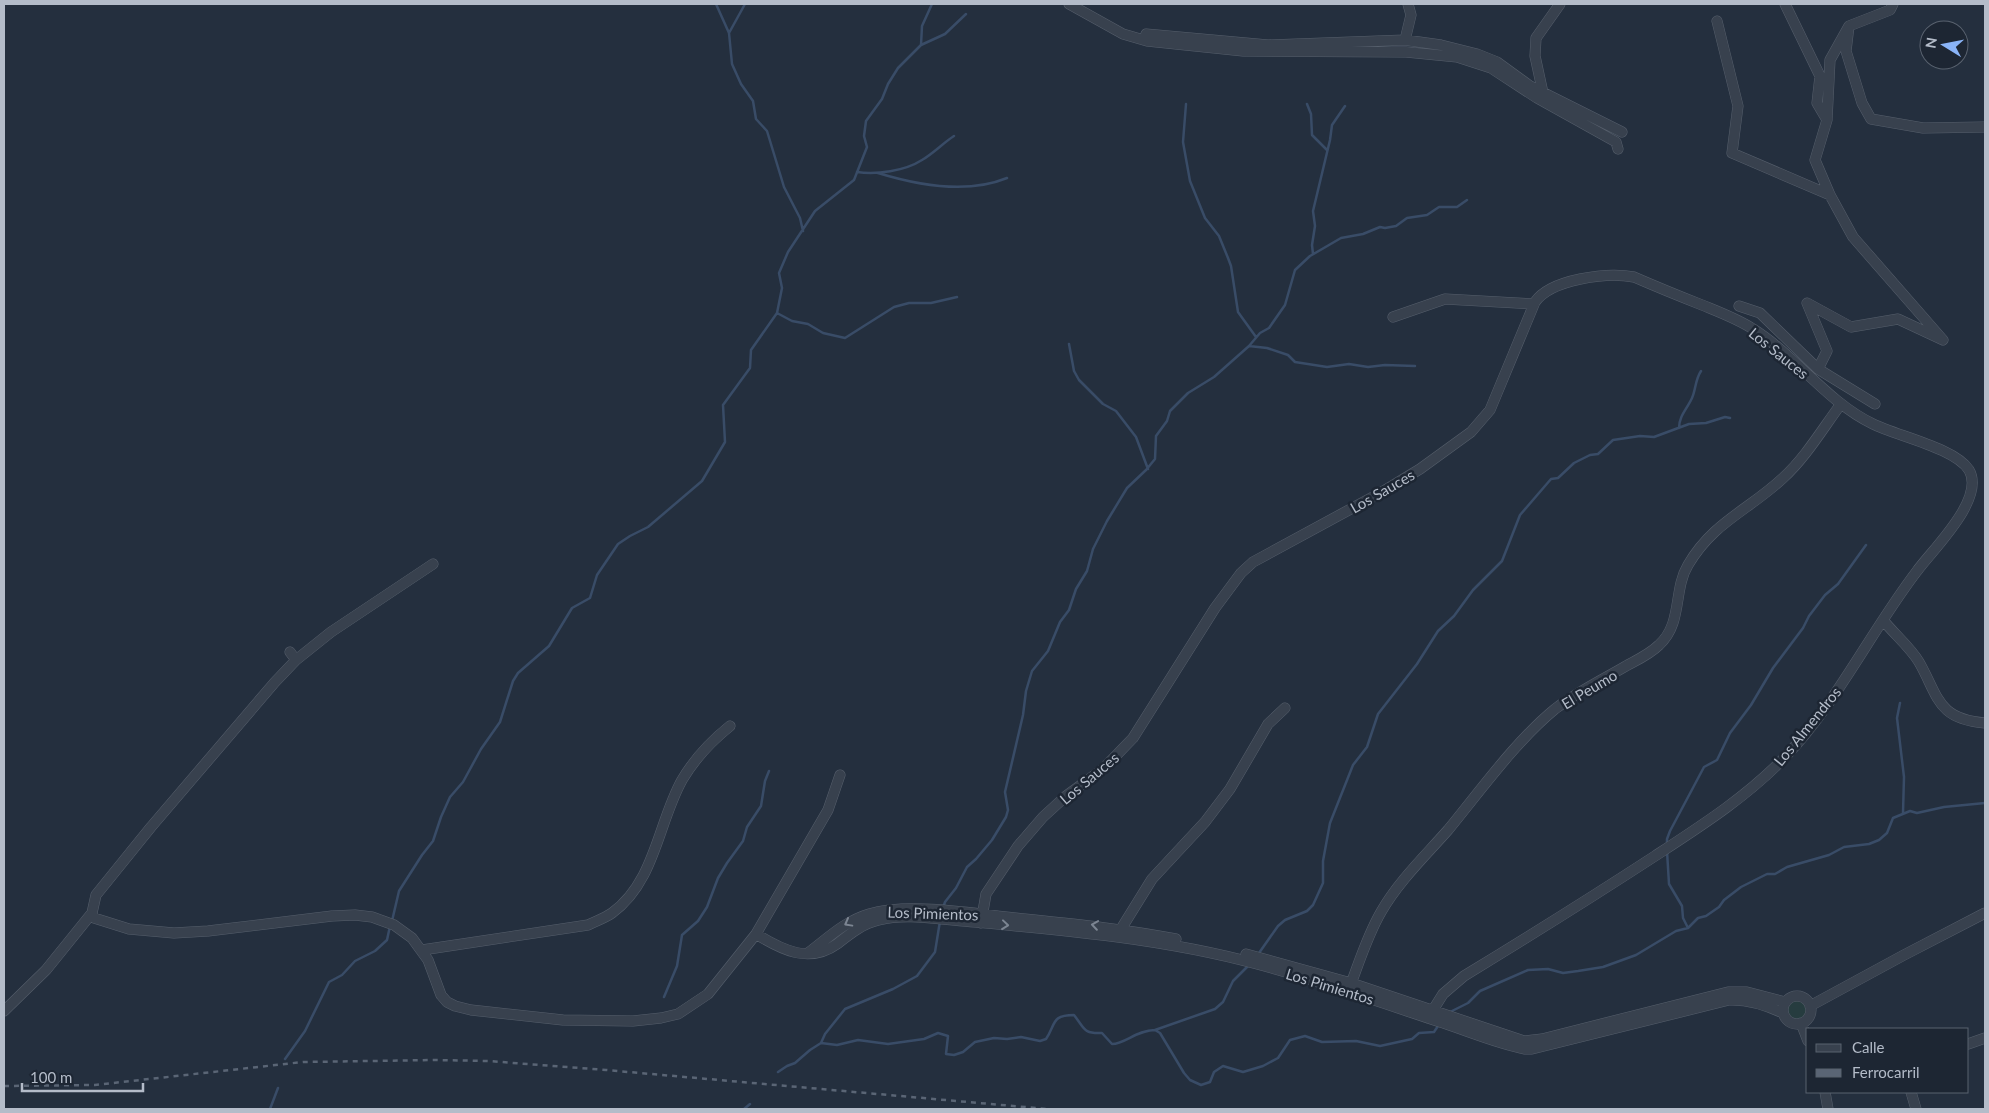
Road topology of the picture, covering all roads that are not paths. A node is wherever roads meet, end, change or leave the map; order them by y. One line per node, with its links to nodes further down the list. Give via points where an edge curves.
1 (1069, 4): 14 (street, via 1123,34 1147,41 1244,51 1406,52 1457,57 1491,68 1616,142)
2 (1408, 4): 9 (street, via 1411,15)
3 (1560, 4): 10 (street, via 1536,38 1535,56)
4 (1785, 4): 11 (street, via 1820,76 1817,103)
5 (1893, 4): 7 (street, via 1890,10)
6 (1717, 21): 15 (street, via 1738,106 1732,153)
7 (1849, 26): 11 (street, via 1830,60); 12 (street, via 1846,51 1862,103 1871,119 1923,128)
8 (1146, 34): 9 (street, via 1268,45)
9 (1405, 40): 10 (street, via 1477,54 1497,62)
10 (1544, 93): 13 (street)
11 (1828, 120): 15 (street, via 1815,160)
12 (1985, 127)
13 (1622, 132)
14 (1618, 149)
15 (1830, 195): 19 (street, via 1853,237 1943,340 1898,320 1851,327 1806,303 1827,351)
16 (1534, 304): 18 (street, via 1445,299); 20 (street, Los Sauces, via 1540,294 1561,284 1616,275 1634,277 1753,329); 30 (street, Los Sauces, via 1498,393 1482,421 1420,469 1253,562 1241,573 1215,608 1133,738 1103,769 1043,817 1018,846 986,894)
17 (1738, 306): 19 (street, via 1760,313)
18 (1393, 317)
19 (1818, 369): 21 (street)
20 (1841, 404): 23 (street, Los Almendros, via 1869,423 1952,456 1970,471 1972,479 1969,497 1951,531 1900,592); 34 (street, El Peumo, via 1785,477 1717,528 1703,544 1682,577 1674,621 1660,645 1555,709 1500,768 1396,891 1368,938)
21 (1875, 404)
22 (433, 564): 28 (street, via 293,656 275,682 96,895)
23 (1883, 620): 25 (street, via 1918,661 1947,712 1970,722); 39 (street, Los Almendros, via 1861,657 1812,724 1766,775 1727,808 1464,976 1443,994)
24 (1285, 708): 31 (street, via 1268,724 1230,789 1205,822 1152,879)
25 (1985, 723)
26 (730, 726): 33 (street, via 710,742 681,781 638,887 612,913 588,926)
27 (840, 775): 32 (street, via 828,810)
28 (92, 913): 33 (street, via 94,918 129,929 174,933 355,915 394,925); 37 (street, via 46,970)
29 (1985, 913): 36 (street)
30 (982, 918): 31 (street, Los Pimientos, one-way to 30); 32 (street, Los Pimientos, via 908,909 877,912 848,922 808,953 783,950); 34 (street, Los Pimientos, one-way to 34, via 1169,944)
31 (1122, 929): 34 (street, Los Pimientos, via 1254,956)
32 (756, 934): 33 (street, via 708,994 691,1007 678,1014 633,1021 563,1020 454,1006 441,995)
33 (422, 950)
34 (1349, 988): 39 (street, Los Pimientos)
35 (1785, 1002): 36 (street, via 1797,996 1805,998); 38 (street); 39 (street, Los Pimientos, via 1747,992 1728,992 1532,1041)
36 (1810, 1006): 40 (street)
37 (4, 1010)
38 (1783, 1013): 39 (street, Los Pimientos, via 1753,1002 1724,1001 1532,1048 1515,1047); 40 (street, via 1790,1022)
39 (1430, 1014)
40 (1805, 1020): 41 (street); 42 (street)
41 (1806, 1028)
42 (1812, 1028)
43 (1985, 1038): 44 (street)
44 (1969, 1044)
45 (1825, 1093): 47 (street)
46 (1911, 1093): 48 (street)
47 (1828, 1109)
48 (1916, 1109)

